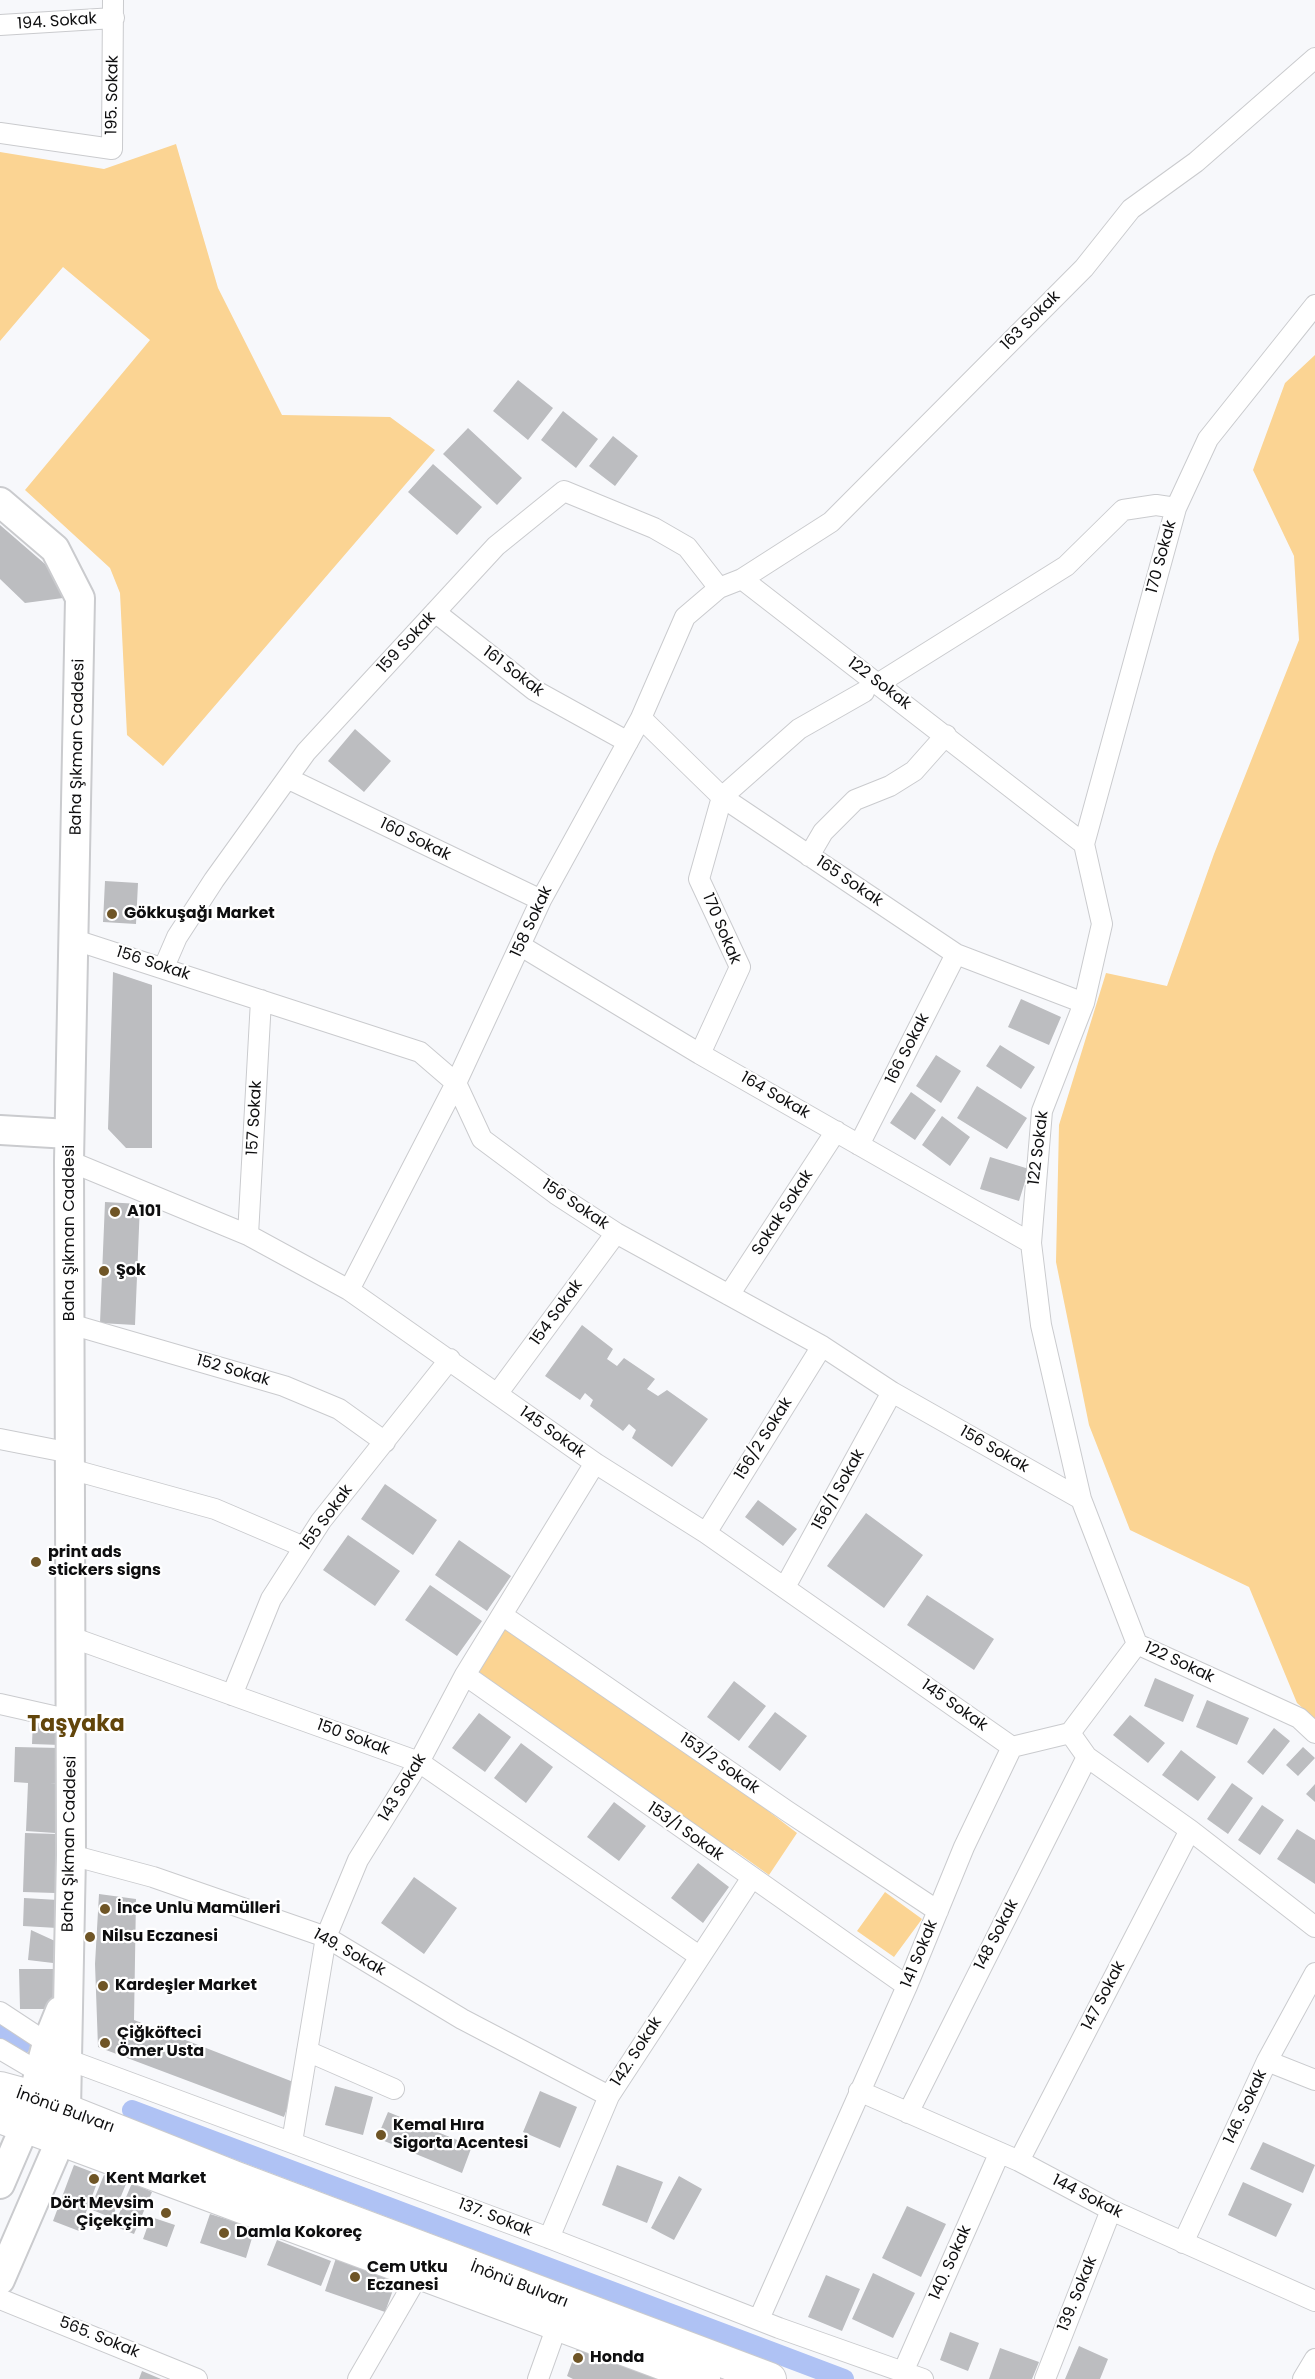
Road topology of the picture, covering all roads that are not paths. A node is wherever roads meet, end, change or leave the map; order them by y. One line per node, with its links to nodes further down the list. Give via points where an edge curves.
1 (114, 9): 2 (street, 194. Sokak); 4 (street, 195. Sokak, via 112,149)
2 (0, 26)
3 (1315, 57): 8 (street, 163 Sokak, via 1196,162 1131,209 1084,268 831,522)
4 (0, 133)
5 (1315, 305): 7 (street, via 1208,440)
6 (0, 502): 20 (main road, Baha Şıkman Caddesi, via 55,549 80,598)
7 (1176, 508): 11 (street, 170 Sokak, via 1156,505 1123,510 1066,566); 17 (street, 170 Sokak)
8 (742, 579): 9 (street, 158 Sokak); 11 (street, 122 Sokak)
9 (719, 588): 10 (street, 159 Sokak, via 687,547 654,528 564,491 496,546); 12 (street, 158 Sokak, via 685,617)
10 (435, 612): 14 (street, 161 Sokak, via 534,690); 15 (street, 159 Sokak, via 306,752)
11 (872, 687): 13 (street, 122 Sokak); 16 (street, 170 Sokak, via 799,729)
12 (641, 718): 14 (street, 158 Sokak); 16 (street, 165 Sokak)
13 (946, 735): 17 (street, 122 Sokak); 18 (street, via 914,771 855,800 823,832)
14 (628, 742): 19 (street, 158 Sokak)
15 (288, 779): 19 (street, 160 Sokak); 23 (street, 159 Sokak, via 214,880 177,937)
16 (722, 797): 18 (street, 165 Sokak); 26 (street, 170 Sokak, via 699,879 740,966)
17 (1084, 844): 25 (street, 122 Sokak, via 1102,924)
18 (809, 856): 22 (street, 165 Sokak)
19 (541, 900): 21 (street, 158 Sokak)
20 (75, 940): 23 (street, 156 Sokak); 31 (main road, Baha Şıkman Caddesi)
21 (521, 946): 26 (street, 164 Sokak); 27 (street, 158 Sokak)
22 (956, 954): 25 (street, 165 Sokak); 30 (street, 166 Sokak)
23 (164, 967): 24 (street, 156 Sokak)
24 (261, 1000): 27 (street, 156 Sokak, via 420,1052); 33 (street, 157 Sokak)
25 (1084, 1004): 34 (street, 122 Sokak, via 1042,1111)
26 (700, 1054): 29 (street, 164 Sokak)
27 (456, 1083): 32 (street, 156 Sokak, via 482,1139); 35 (street, 158 Sokak)
28 (0, 1130): 31 (main road)
29 (836, 1131): 30 (street, 164 Sokak); 36 (street, Sokak Sokak)
30 (859, 1145): 34 (street, 164 Sokak)
31 (69, 1148): 33 (street, 145 Sokak); 37 (main road, Baha Şıkman Caddesi)
32 (616, 1233): 36 (street, 156 Sokak); 41 (street, 154 Sokak)
33 (248, 1235): 35 (street, 145 Sokak)
34 (1031, 1243): 46 (street, 122 Sokak, via 1041,1325)
35 (349, 1290): 39 (street, 145 Sokak)
36 (729, 1295): 38 (street, 156 Sokak)
37 (70, 1324): 43 (street, 152 Sokak, via 284,1386 339,1409); 44 (main road, Baha Şıkman Caddesi)
38 (822, 1346): 40 (street, 156 Sokak); 47 (street, 156/2 Sokak)
39 (450, 1359): 41 (street, 145 Sokak); 43 (street, 155 Sokak)
40 (892, 1392): 46 (street, 156 Sokak); 49 (street, 156/1 Sokak)
41 (497, 1394): 45 (street, 145 Sokak)
42 (0, 1439): 44 (street)
43 (385, 1442): 48 (street, 155 Sokak)
44 (70, 1461): 48 (street, via 215,1509); 51 (main road, Baha Şıkman Caddesi)
45 (595, 1463): 47 (street, 145 Sokak); 50 (street, 143 Sokak)
46 (1081, 1499): 52 (street, 122 Sokak)
47 (706, 1533): 49 (street, 145 Sokak)
48 (304, 1547): 54 (street, 155 Sokak, via 271,1599)
49 (785, 1587): 59 (street, 145 Sokak)
50 (501, 1615): 53 (street, 143 Sokak); 65 (street, 153/2 Sokak)
51 (68, 1636): 54 (street, 150 Sokak); 56 (main road, Baha Şıkman Caddesi)
52 (1137, 1644): 57 (street); 58 (street, 122 Sokak, via 1299,1718)
53 (465, 1675): 61 (street, 143 Sokak); 64 (street, 153/1 Sokak)
54 (232, 1695): 61 (street, 150 Sokak)
55 (0, 1704): 56 (street)
56 (71, 1720): 63 (main road, Baha Şıkman Caddesi)
57 (1070, 1733): 59 (street); 60 (street)
58 (1315, 1733)
59 (1012, 1747): 65 (street, 141 Sokak)
60 (1087, 1757): 62 (street); 82 (street, 148 Sokak)
61 (419, 1762): 67 (street, 143 Sokak, via 358,1860); 68 (street, 150 Sokak)
62 (1190, 1830): 66 (street); 86 (street, 147 Sokak)
63 (71, 1855): 67 (street, 149. Sokak, via 153,1877); 73 (main road, Baha Şıkman Caddesi, via 67,1995)
64 (752, 1879): 68 (street, 142. Sokak); 70 (street, 153/1 Sokak)
65 (938, 1911): 70 (street, 141 Sokak)
66 (1315, 1926)
67 (326, 1936): 74 (street, 143 Sokak); 80 (street, 149. Sokak, via 462,2019)
68 (699, 1956): 80 (street, 142. Sokak)
69 (1315, 1973): 75 (street, 146. Sokak)
70 (908, 1986): 79 (street, 141 Sokak)
71 (0, 2012): 73 (street, 137. Sokak)
72 (0, 2049): 81 (street)
73 (57, 2051): 81 (main road, Baha Şıkman Caddesi); 83 (main road, Baha Şıkman Caddesi); 84 (street, 137. Sokak)
74 (307, 2051): 78 (street); 84 (street, 143 Sokak)
75 (1267, 2061): 76 (street); 90 (street, 146. Sokak)
76 (1315, 2079)
77 (0, 2088): 81 (main road, İnönü Bulvarı)
78 (394, 2089)
79 (859, 2091): 82 (street, 144 Sokak); 95 (street, 141 Sokak)
80 (609, 2097): 89 (street, 142. Sokak)
81 (24, 2103): 83 (main road, İnönü Bulvarı); 87 (main road, Baha Şıkman Caddesi)
82 (908, 2113): 85 (street, 144 Sokak)
83 (63, 2124): 91 (main road, İnönü Bulvarı); 92 (main road); 99 (main road, İnönü Bulvarı, via 234,2177)
84 (292, 2142): 89 (street, 137. Sokak)
85 (999, 2154): 86 (street, 144 Sokak); 98 (street, 140. Sokak)
86 (1018, 2161): 88 (street, 144 Sokak)
87 (0, 2184)
88 (1112, 2210): 90 (street, 144 Sokak); 105 (street, 139. Sokak)
89 (549, 2238): 95 (street, 137. Sokak)
90 (1182, 2243): 94 (street, 144 Sokak)
91 (420, 2272): 96 (main road, İnönü Bulvarı); 101 (street)
92 (0, 2280)
93 (0, 2299): 100 (street, 565. Sokak)
94 (1315, 2301)
95 (759, 2319): 98 (street, 137. Sokak)
96 (558, 2323): 102 (street); 103 (main road, İnönü Bulvarı)
97 (1315, 2359): 106 (street)
98 (903, 2372): 104 (street, 137. Sokak)
99 (750, 2376)
100 (197, 2379)
101 (358, 2379)
102 (538, 2379)
103 (704, 2379)
104 (923, 2379)
105 (1045, 2379)
106 (1303, 2379)

